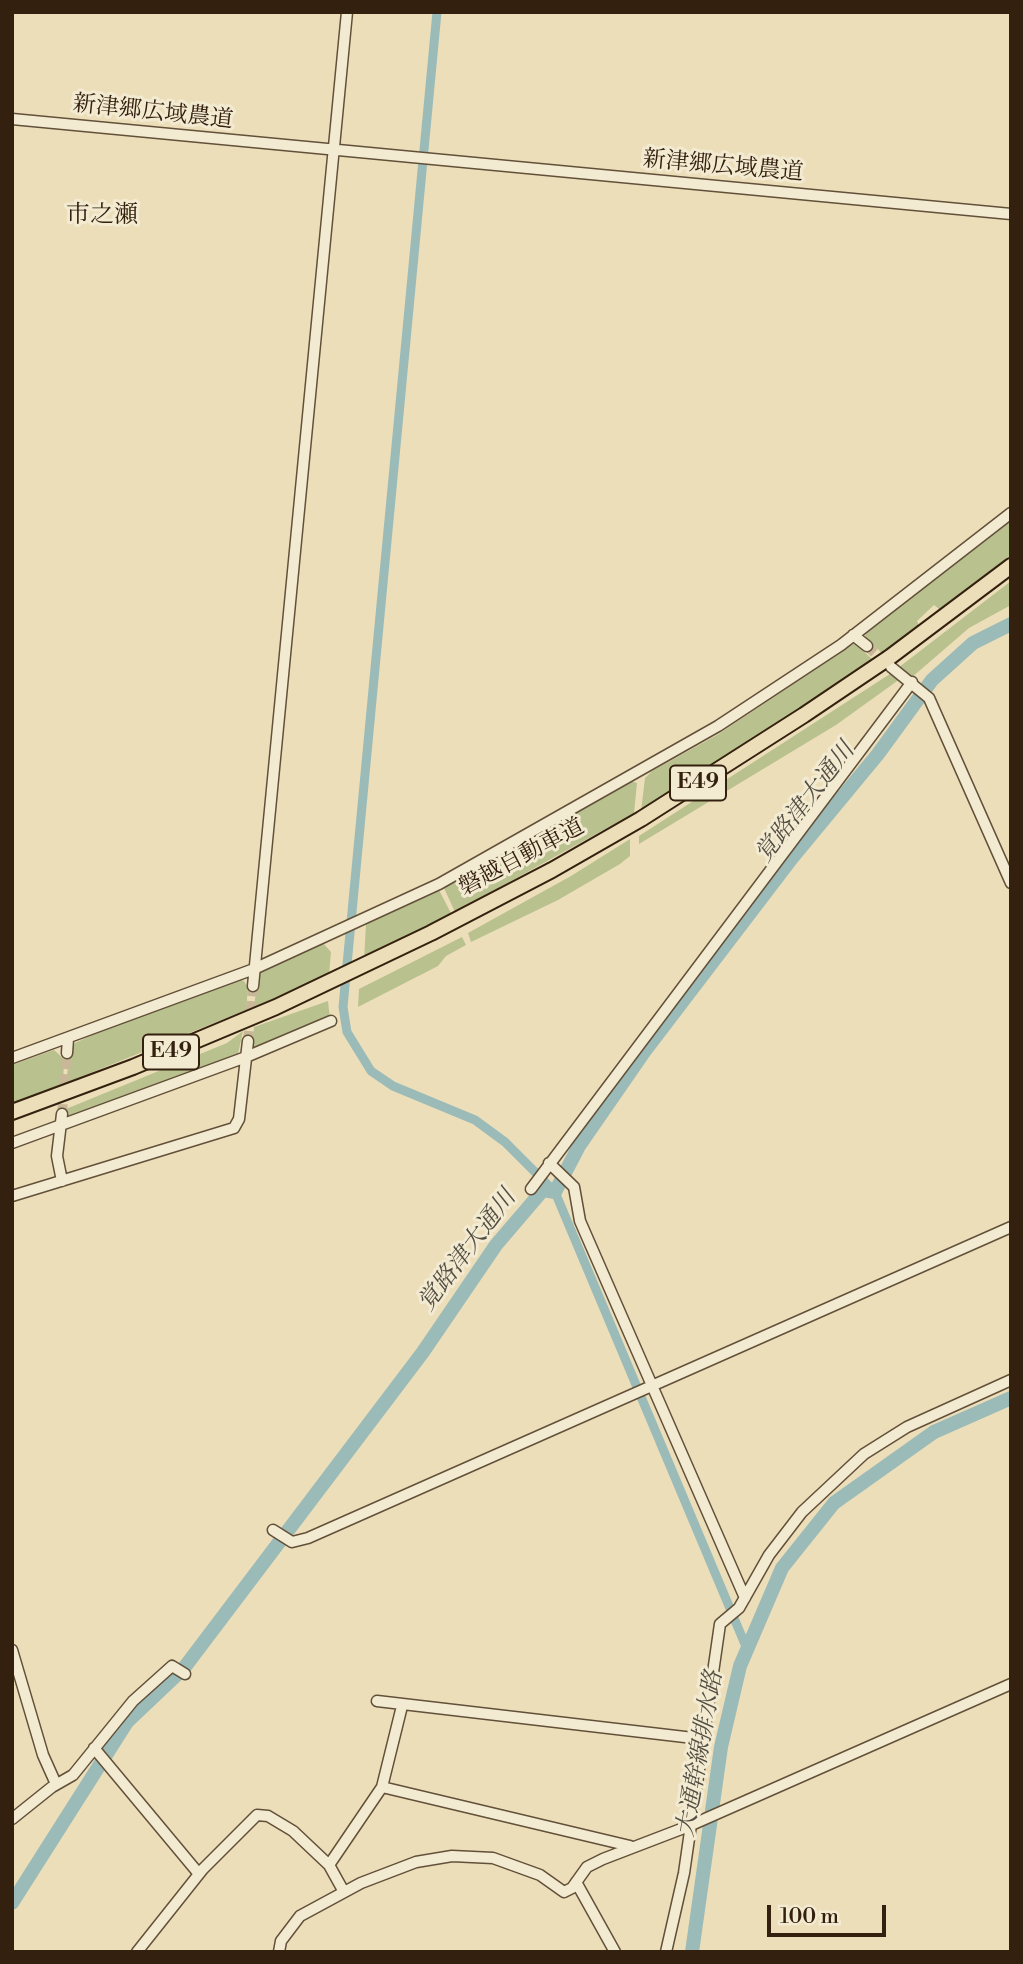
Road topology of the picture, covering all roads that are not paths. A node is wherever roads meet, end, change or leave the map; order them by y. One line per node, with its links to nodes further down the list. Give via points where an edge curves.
1 (347, 12): 3 (street)
2 (12, 119): 3 (street, 新津郷広域農道)
3 (334, 150): 4 (street, 新津郷広域農道); 12 (street)
4 (1011, 214)
5 (1011, 513): 7 (street)
6 (1011, 566): 20 (highway, 磐越自動車道 / E49, via 890,657 674,798 552,870 327,984 170,1052)
7 (853, 635): 8 (street); 12 (street, via 718,726 439,884)
8 (867, 646)
9 (891, 667): 10 (street)
10 (913, 684): 11 (street, via 927,696); 24 (street)
11 (1011, 883)
12 (254, 970): 13 (street); 15 (street)
13 (253, 986)
14 (331, 1021): 18 (street)
15 (68, 1039): 17 (street); 19 (street)
16 (248, 1041): 18 (street)
17 (67, 1053)
18 (246, 1057): 22 (street); 25 (street, via 234,1128)
19 (12, 1058)
20 (12, 1112)
21 (62, 1114): 22 (street)
22 (61, 1128): 23 (street); 25 (street, via 57,1156)
23 (12, 1143)
24 (549, 1167): 26 (street); 30 (street, via 571,1183 580,1221)
25 (62, 1181): 27 (street)
26 (531, 1189)
27 (12, 1196)
28 (1011, 1227): 30 (street)
29 (1011, 1380): 32 (street, via 907,1427 864,1454 802,1512)
30 (650, 1386): 31 (street, via 308,1538 289,1541); 32 (street)
31 (276, 1532)
32 (745, 1598): 38 (street, via 718,1634)
33 (12, 1650): 40 (street, via 43,1755)
34 (186, 1674): 39 (street, via 172,1666 132,1701)
35 (1011, 1684): 43 (street)
36 (377, 1701): 37 (street)
37 (402, 1706): 38 (street); 41 (street)
38 (702, 1739): 43 (street)
39 (96, 1749): 40 (street); 46 (street)
40 (57, 1784): 42 (street)
41 (382, 1787): 44 (street); 45 (street)
42 (12, 1819)
43 (692, 1824): 44 (street); 52 (street)
44 (630, 1846): 47 (street, via 587,1867)
45 (329, 1865): 46 (street, via 293,1832 268,1816 257,1815); 48 (street)
46 (199, 1874): 49 (street)
47 (576, 1882): 48 (street, via 564,1892 514,1863 452,1856 416,1862); 51 (street)
48 (344, 1892): 50 (street, via 300,1916 281,1941)
49 (136, 1952)
50 (279, 1952)
51 (615, 1952)
52 (666, 1952)

